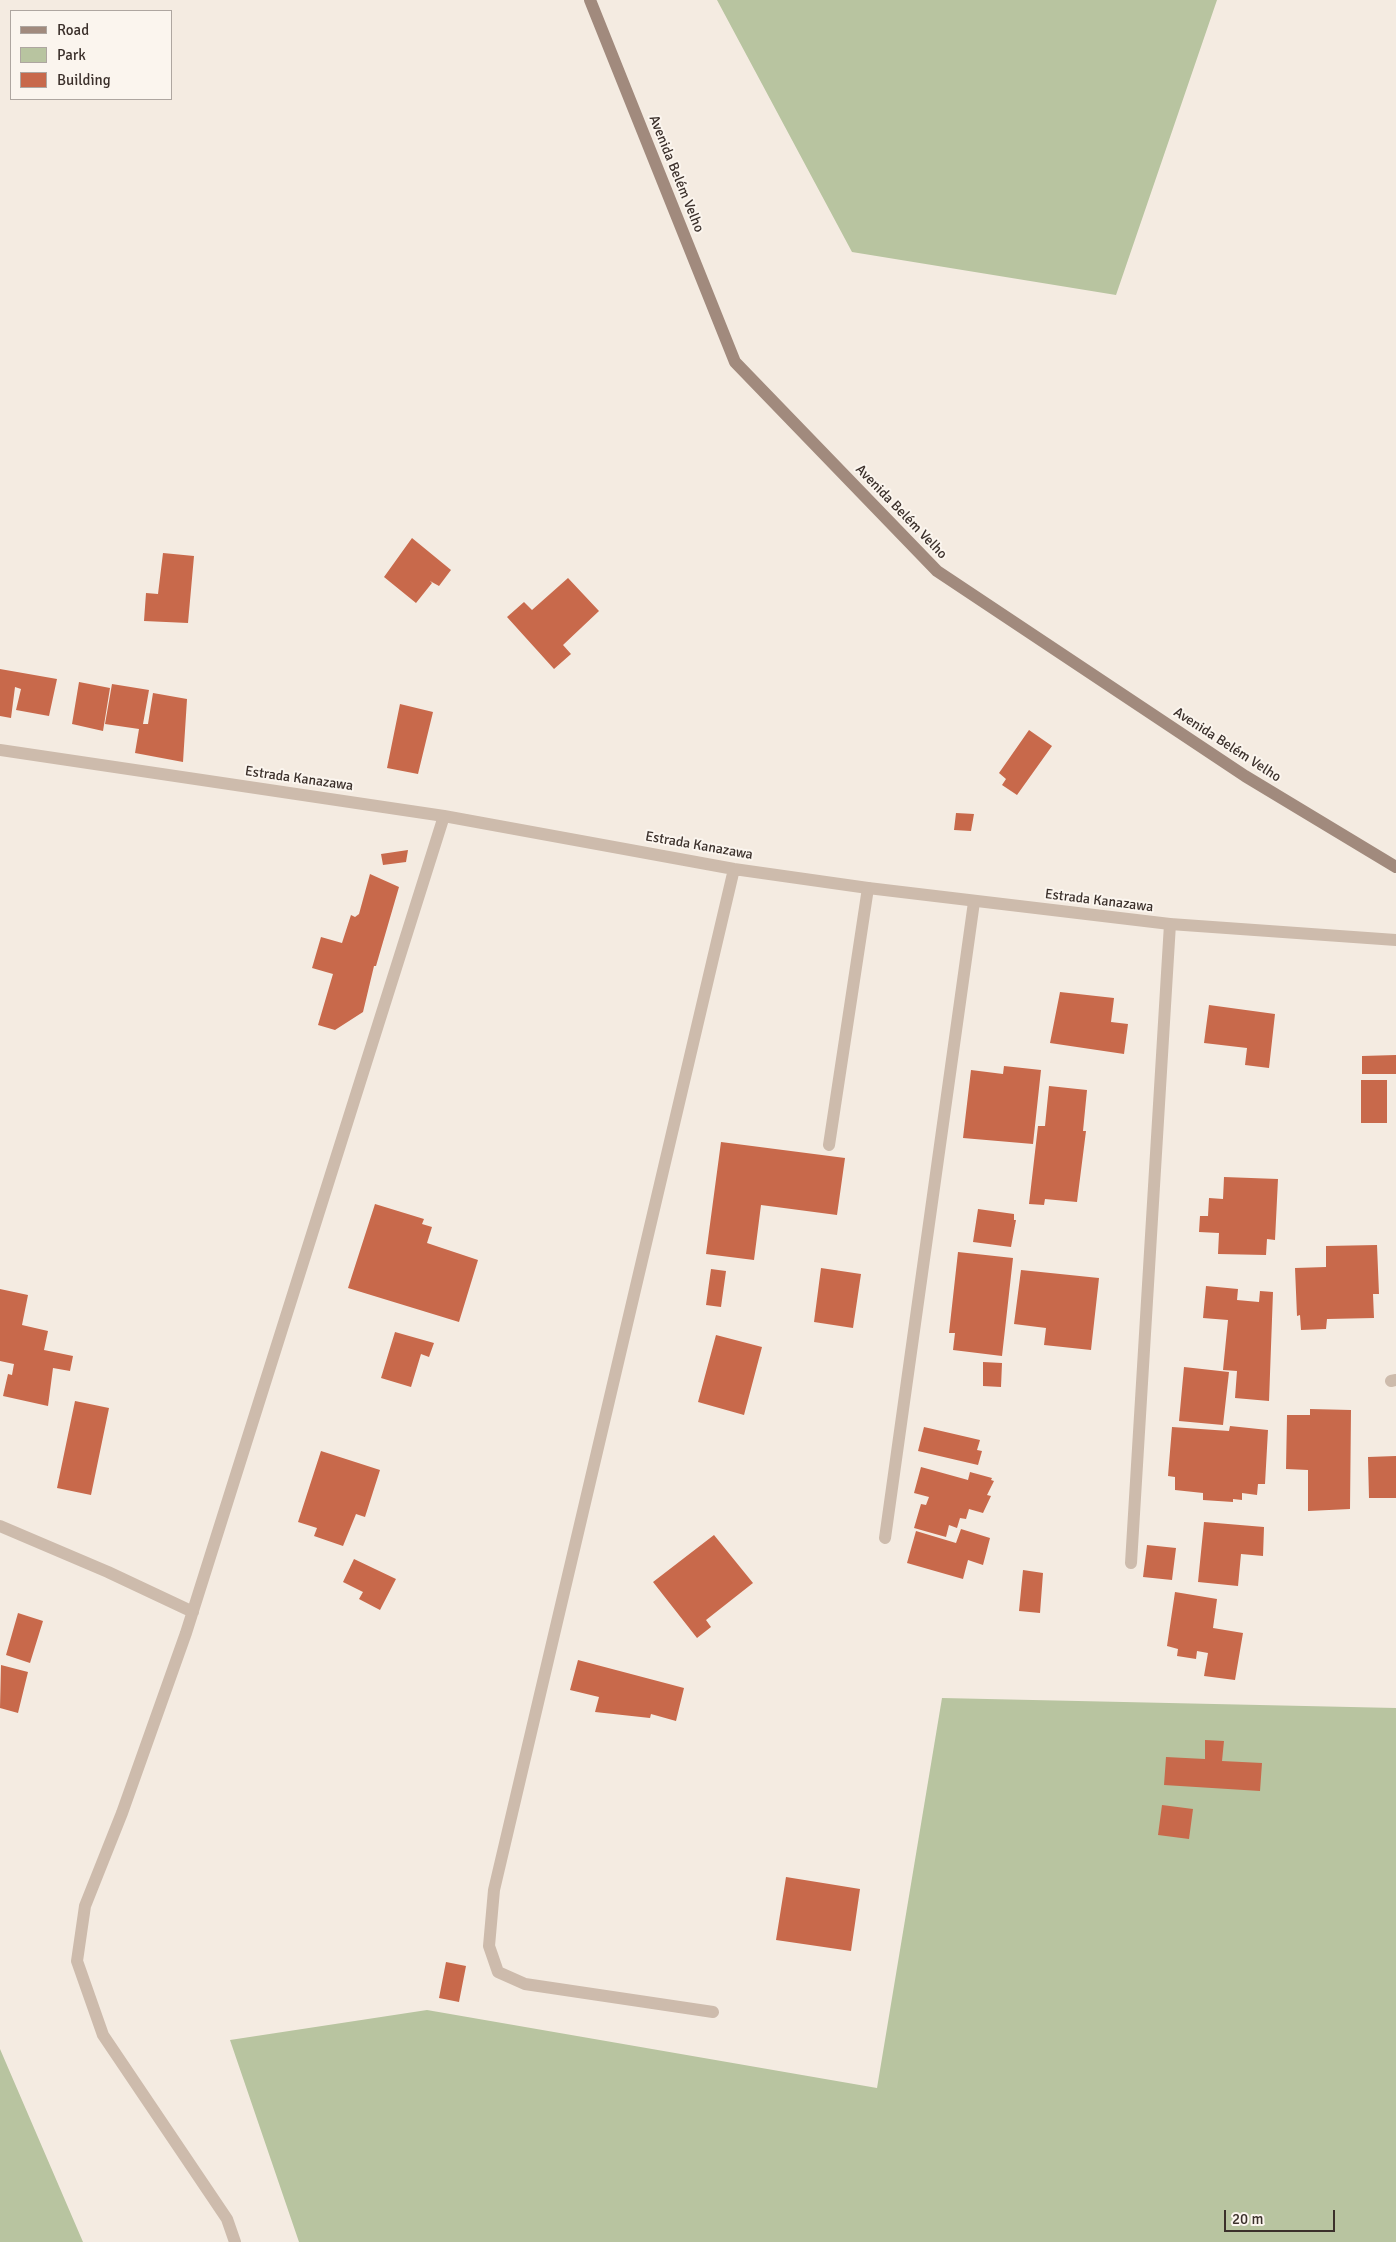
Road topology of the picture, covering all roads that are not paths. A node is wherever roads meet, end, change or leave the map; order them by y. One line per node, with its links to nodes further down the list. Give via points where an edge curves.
1 (590, 0): 4 (main road, Avenida Belém Velho, via 735,362 937,571 1244,776)
2 (0, 750): 3 (street, Estrada Kanazawa)
3 (444, 816): 5 (street, Estrada Kanazawa); 14 (street)
4 (1396, 868)
5 (734, 869): 6 (street, Estrada Kanazawa); 15 (street, via 494,1890 489,1946 498,1972 525,1984)
6 (868, 888): 7 (street, Estrada Kanazawa); 10 (street)
7 (974, 902): 8 (street, Estrada Kanazawa); 12 (street)
8 (1170, 924): 9 (street, Estrada Kanazawa); 13 (street)
9 (1396, 940)
10 (829, 1145)
11 (0, 1526): 14 (street)
12 (885, 1538)
13 (1131, 1563)
14 (193, 1612): 16 (street, via 122,1813 85,1906 77,1961 103,2036 227,2219)
15 (713, 2012)
16 (235, 2242)

